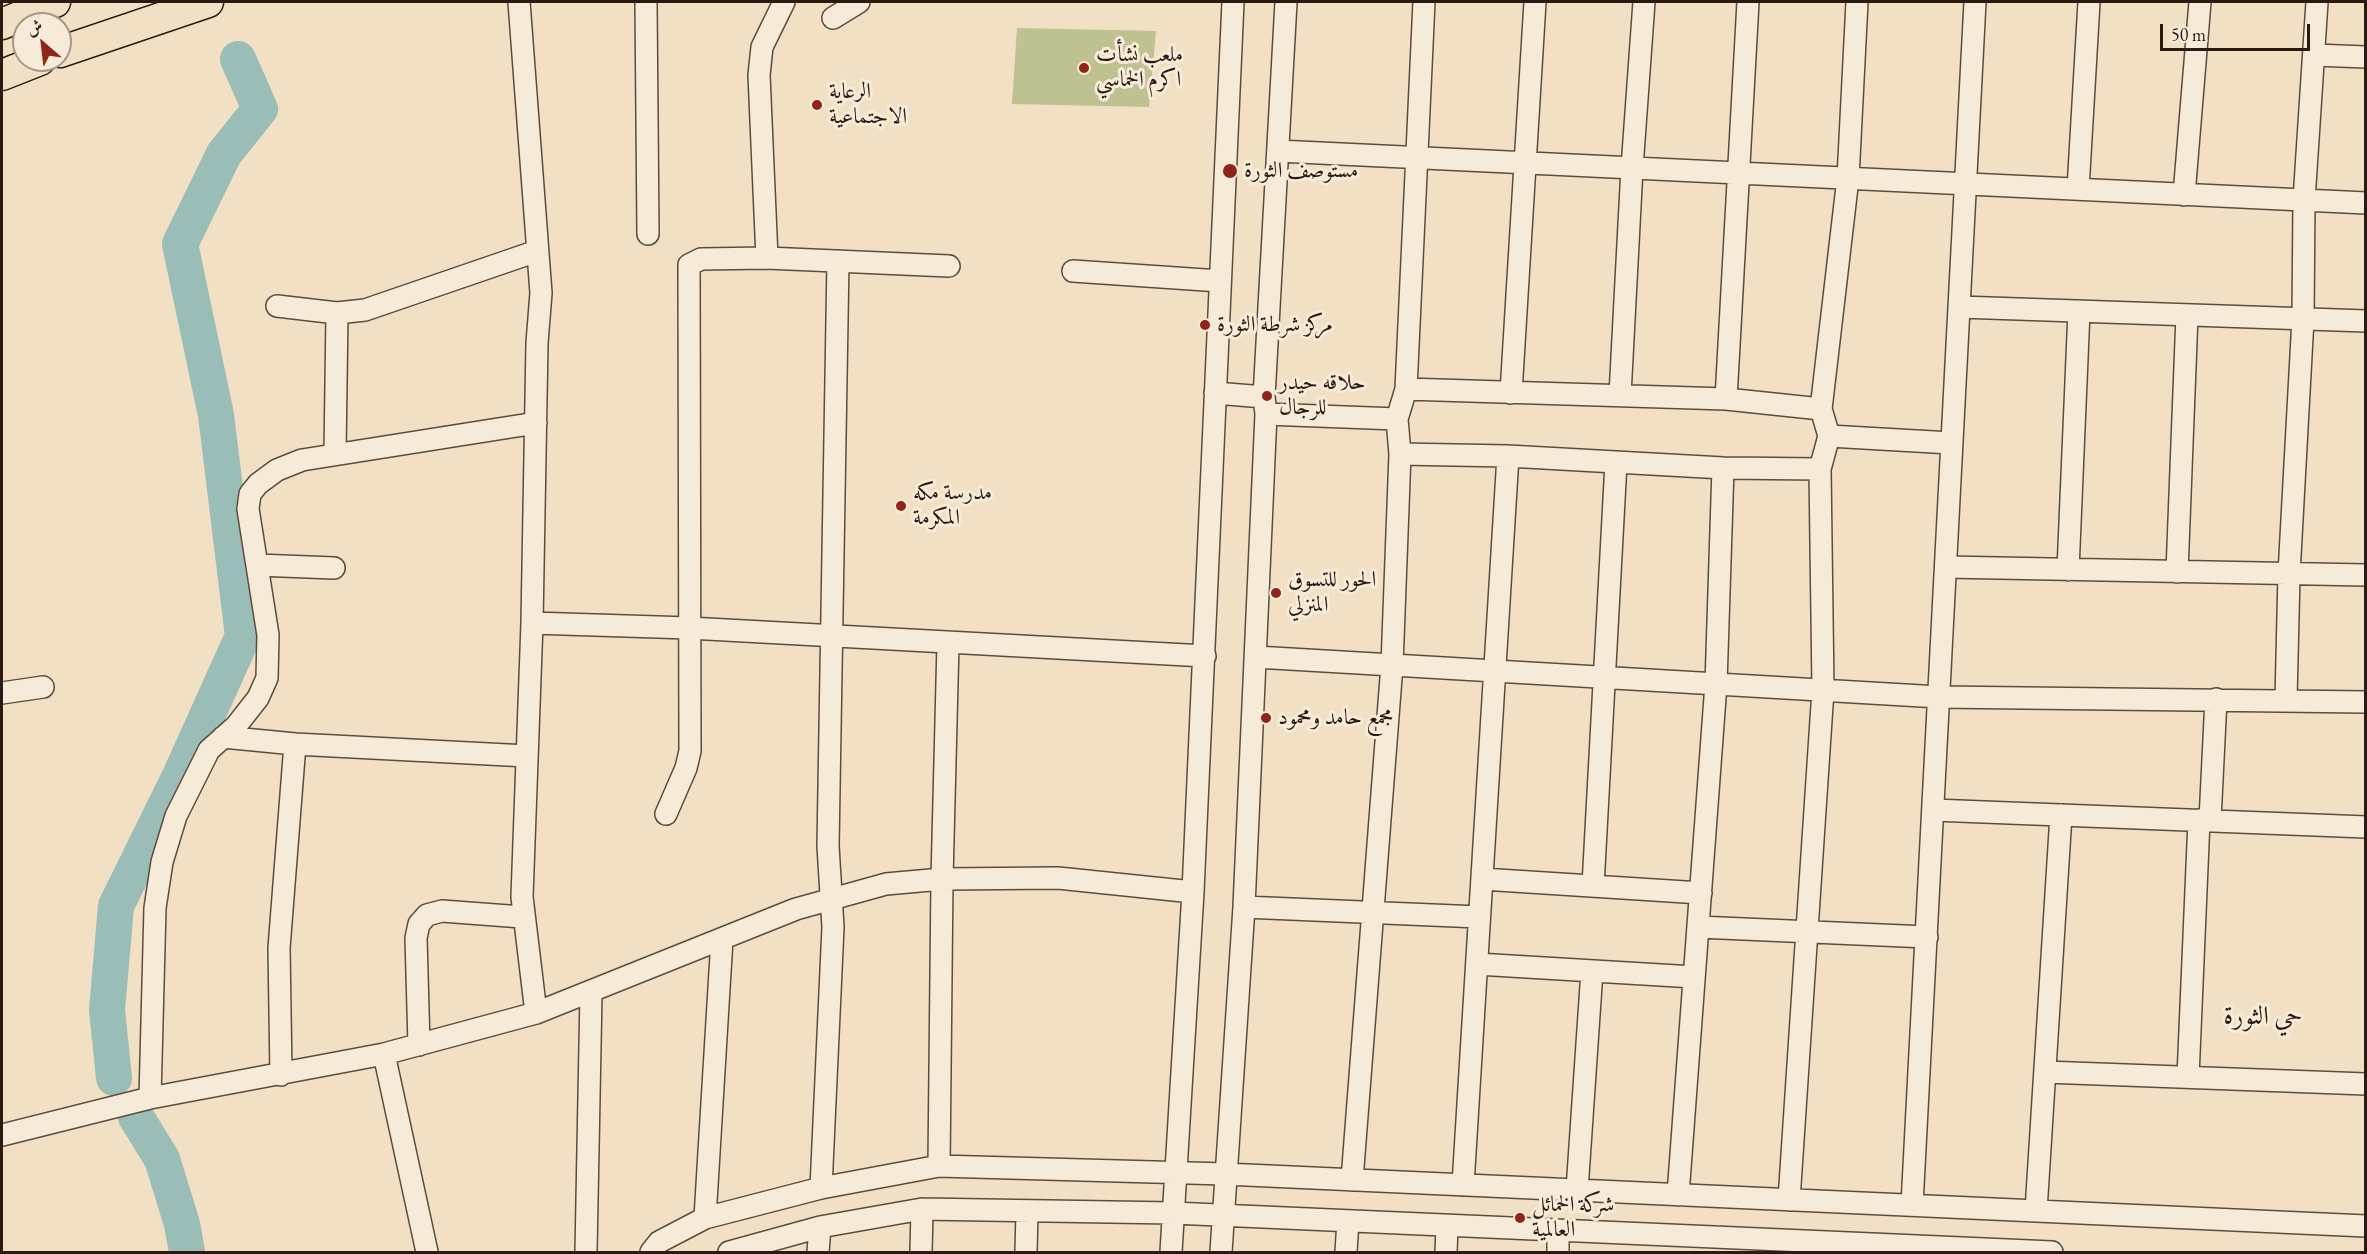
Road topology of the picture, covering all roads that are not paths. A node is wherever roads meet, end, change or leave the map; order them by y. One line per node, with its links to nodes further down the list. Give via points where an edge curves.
1 (55, 2): 19 (highway)
2 (208, 2): 20 (highway)
3 (519, 2): 35 (street)
4 (646, 2): 34 (street)
5 (784, 2): 36 (street, via 762,47 759,75)
6 (858, 2): 18 (street)
7 (1233, 2): 40 (street)
8 (1286, 2): 23 (street)
9 (1424, 2): 24 (street)
10 (1535, 2): 25 (street)
11 (1644, 2): 26 (street)
12 (1748, 2): 27 (street)
13 (1857, 2): 28 (street)
14 (1975, 2): 29 (street)
15 (2089, 2): 30 (street)
16 (2200, 2): 31 (street)
17 (2317, 2): 21 (street)
18 (833, 18)
19 (2, 24)
20 (72, 48)
21 (2314, 55): 22 (street); 32 (street)
22 (2366, 57)
23 (1278, 151): 24 (street); 53 (street)
24 (1416, 158): 25 (street); 48 (street)
25 (1527, 163): 26 (street); 50 (street)
26 (1632, 168): 27 (street); 51 (street)
27 (1739, 173): 28 (street); 52 (street)
28 (1848, 178): 29 (street); 54 (street)
29 (1966, 184): 30 (street); 42 (street)
30 (2078, 189): 31 (street)
31 (2184, 195): 32 (street)
32 (2304, 200): 33 (street); 46 (street)
33 (2366, 203)
34 (648, 234)
35 (537, 251): 44 (street, via 364,310); 56 (street, via 542,293)
36 (767, 258): 37 (street); 73 (street, via 701,259 690,265 688,272)
37 (837, 261): 38 (street); 74 (street)
38 (949, 266)
39 (1073, 271): 40 (street)
40 (1220, 281): 49 (street)
41 (277, 306): 44 (street)
42 (1960, 307): 43 (street); 58 (street)
43 (2079, 311): 45 (street); 68 (street)
44 (337, 313): 59 (street)
45 (2187, 315): 46 (street); 69 (street)
46 (2303, 319): 47 (street); 70 (street)
47 (2366, 321)
48 (1406, 389): 50 (street); 55 (street)
49 (1215, 393): 53 (street); 76 (street)
50 (1511, 393): 51 (street)
51 (1620, 395): 52 (street)
52 (1726, 399): 54 (street)
53 (1265, 405): 55 (street); 77 (street)
54 (1821, 409): 57 (street)
55 (1397, 419): 60 (street)
56 (536, 423): 59 (street); 72 (street)
57 (1829, 436): 58 (street); 64 (street)
58 (1951, 443): 66 (street)
59 (335, 453): 65 (street, via 277,470 254,489 248,509)
60 (1400, 454): 61 (street); 78 (street)
61 (1508, 456): 62 (street); 79 (street)
62 (1616, 463): 63 (street); 80 (street)
63 (1723, 468): 64 (street); 81 (street)
64 (1820, 470): 83 (street)
65 (257, 565): 67 (street); 89 (street, via 268,635 267,678 258,698)
66 (1946, 567): 68 (street); 85 (street)
67 (333, 568)
68 (2068, 570): 69 (street)
69 (2177, 572): 70 (street)
70 (2289, 574): 71 (street); 87 (street)
71 (2366, 575)
72 (532, 623): 73 (street); 91 (street)
73 (689, 628): 74 (street); 93 (street, via 690,751)
74 (833, 637): 75 (street); 102 (street, via 828,846)
75 (948, 643): 76 (street); 97 (street)
76 (1205, 656): 100 (street)
77 (1256, 657): 78 (street); 103 (street)
78 (1392, 665): 79 (street); 104 (street)
79 (1495, 671): 80 (street); 98 (street)
80 (1602, 677): 81 (street); 99 (street)
81 (1716, 684): 83 (street); 101 (street)
82 (43, 687): 84 (street)
83 (1823, 690): 85 (street); 108 (street)
84 (2, 693)
85 (1939, 697): 86 (street); 92 (street)
86 (2216, 699): 87 (street); 95 (street)
87 (2286, 700): 88 (street)
88 (2366, 702)
89 (222, 737): 90 (street); 122 (street, via 209,750 176,816 162,862 155,908)
90 (295, 744): 91 (street); 119 (street, via 279,948)
91 (527, 756): 105 (street)
92 (1933, 810): 94 (street); 109 (street)
93 (666, 814)
94 (2061, 815): 95 (street); 118 (street)
95 (2205, 820): 96 (street); 120 (street)
96 (2366, 827)
97 (942, 879): 100 (street, via 1058,878); 102 (street, via 886,884); 124 (street)
98 (1482, 879): 99 (street); 106 (street)
99 (1593, 886): 101 (street)
100 (1193, 892): 125 (street)
101 (1701, 893): 107 (street)
102 (832, 898): 110 (street); 129 (street)
103 (1244, 907): 104 (street); 126 (street)
104 (1373, 913): 106 (street); 127 (street)
105 (522, 916): 115 (street); 116 (street, via 442,911 427,915 419,924)
106 (1479, 918): 111 (street)
107 (1698, 927): 108 (street); 113 (street)
108 (1807, 932): 109 (street); 132 (street)
109 (1926, 937): 133 (street)
110 (722, 939): 114 (street); 139 (street)
111 (1477, 964): 112 (street); 128 (street)
112 (1592, 971): 113 (street); 130 (street)
113 (1694, 978): 131 (street)
114 (591, 993): 115 (street); 149 (street)
115 (536, 1013): 116 (street)
116 (419, 1045): 117 (street)
117 (384, 1054): 119 (street); 148 (street)
118 (2045, 1072): 120 (street); 136 (street)
119 (281, 1075): 122 (street)
120 (2188, 1077): 121 (street)
121 (2366, 1084)
122 (150, 1098): 123 (street)
123 (2, 1135)
124 (939, 1166): 125 (street); 129 (street)
125 (1175, 1173): 126 (street); 137 (street)
126 (1225, 1174): 127 (street); 138 (street)
127 (1352, 1180): 128 (street)
128 (1463, 1185): 130 (street)
129 (821, 1188): 139 (street)
130 (1577, 1190): 131 (street)
131 (1678, 1195): 132 (street)
132 (1789, 1200): 133 (street)
133 (1912, 1205): 136 (street)
134 (922, 1209): 135 (street); 143 (street); 153 (street)
135 (1027, 1211): 137 (street); 154 (street)
136 (2036, 1211): 142 (street)
137 (1173, 1213): 138 (street); 155 (street)
138 (1223, 1215): 140 (street); 156 (street)
139 (705, 1218): 150 (street, via 659,1242)
140 (1348, 1221): 141 (street); 157 (street)
141 (1447, 1226): 144 (street); 158 (street)
142 (2366, 1226)
143 (820, 1227): 151 (street); 152 (street)
144 (1558, 1231): 145 (street); 159 (street)
145 (1662, 1244): 146 (street)
146 (1774, 1246): 147 (street)
147 (1903, 1249): 160 (street)
148 (427, 1252)
149 (586, 1252)
150 (651, 1252)
151 (729, 1252)
152 (818, 1252)
153 (921, 1252)
154 (1026, 1252)
155 (1171, 1252)
156 (1221, 1252)
157 (1346, 1252)
158 (1446, 1252)
159 (1557, 1252)
160 (2052, 1252)

